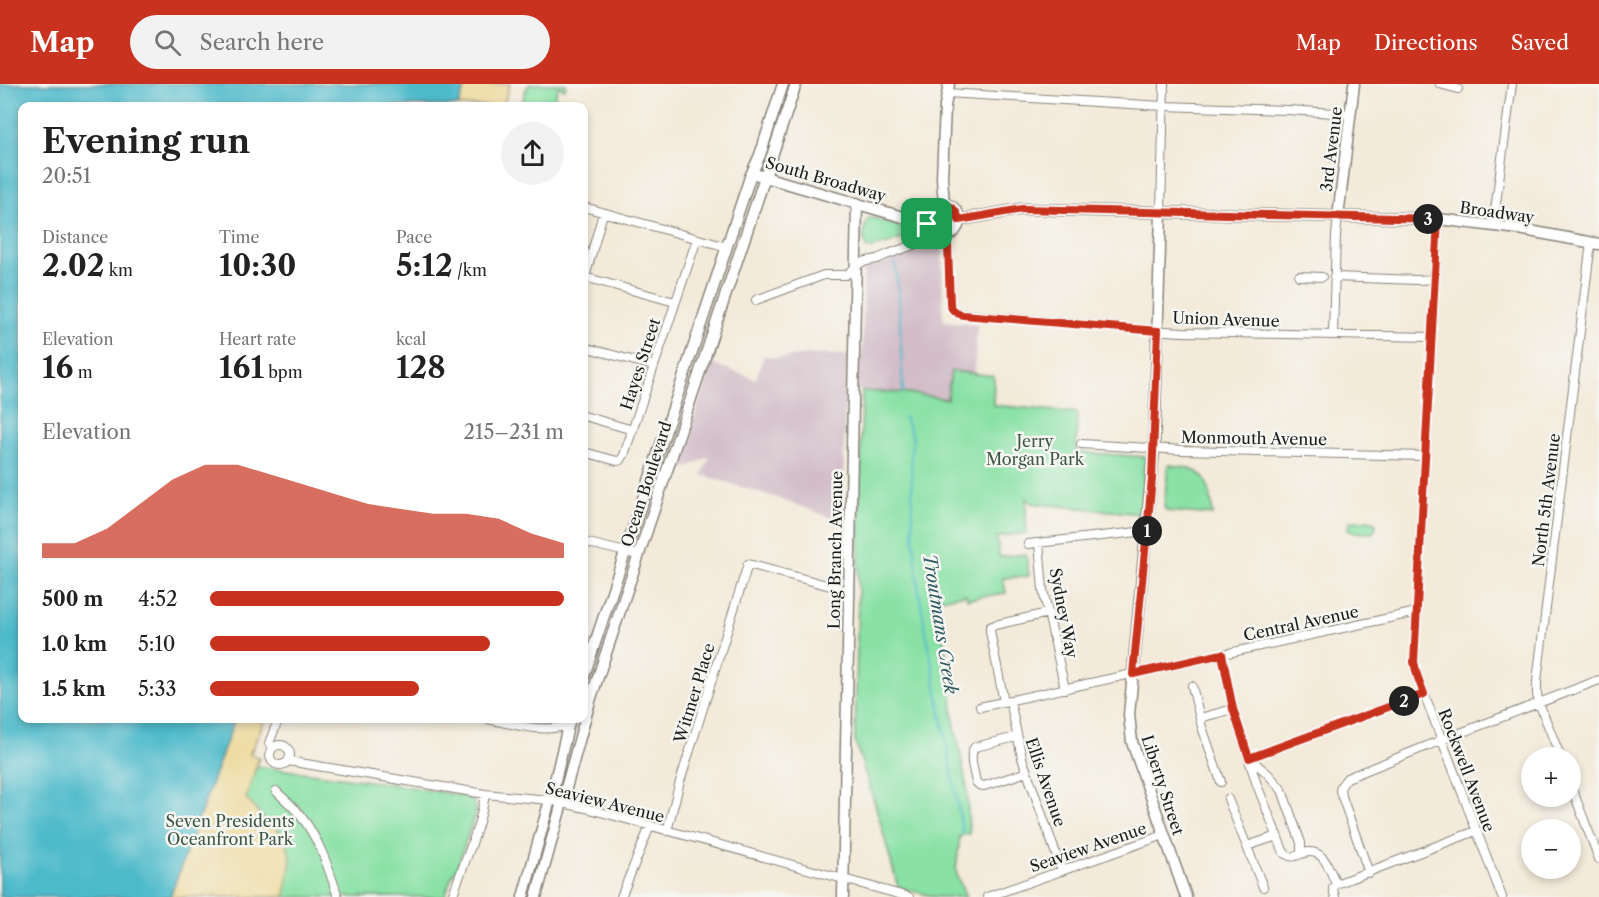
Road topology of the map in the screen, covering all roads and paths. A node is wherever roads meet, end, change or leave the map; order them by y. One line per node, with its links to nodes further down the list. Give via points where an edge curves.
1 (783, 84): 11 (street, Ocean Boulevard)
2 (796, 84): 12 (street, Ocean Boulevard)
3 (1164, 84): 9 (street)
4 (1354, 84): 10 (street, 3rd Avenue)
5 (1440, 84): 7 (street)
6 (1512, 84): 22 (street)
7 (1458, 88)
8 (948, 89): 9 (street); 14 (street)
9 (1163, 106): 10 (street); 16 (street)
10 (1350, 114): 18 (street, 3rd Avenue)
11 (752, 173): 12 (street, South Broadway); 27 (street, Ocean Boulevard)
12 (765, 177): 13 (street, South Broadway); 53 (street, Ocean Boulevard)
13 (857, 203): 21 (street, South Broadway); 29 (street, Long Branch Avenue)
14 (944, 204): 20 (street, via 953,208); 21 (street, via 930,210)
15 (588, 208): 17 (street)
16 (1161, 212): 18 (street, Broadway); 20 (street, Broadway, via 1022,209); 37 (street, Liberty Street)
17 (603, 213): 24 (street); 28 (street)
18 (1338, 217): 19 (street, Broadway); 32 (street)
19 (1438, 219): 22 (street, Broadway); 33 (street, Rockwell Avenue)
20 (959, 220): 23 (street, via 957,228)
21 (927, 224): 23 (street, via 932,232)
22 (1493, 225): 25 (street, Broadway)
23 (946, 236): 37 (street, Union Avenue, via 950,304 959,314)
24 (697, 239): 27 (street); 36 (street, Hayes Street)
25 (1597, 243): 65 (street, North 5th Avenue, via 1537,681)
26 (916, 244): 29 (street)
27 (727, 247): 52 (street, Ocean Boulevard)
28 (588, 265)
29 (856, 267): 35 (street, via 846,275 824,275); 54 (street, Long Branch Avenue)
30 (1299, 276): 31 (street)
31 (1322, 277)
32 (1334, 277): 33 (street); 38 (street)
33 (1435, 279): 39 (street, Rockwell Avenue)
34 (588, 280): 36 (street)
35 (756, 300)
36 (675, 302): 41 (street, Hayes Street)
37 (1158, 331): 38 (street, Union Avenue); 45 (street, Liberty Street)
38 (1333, 336): 39 (street, Union Avenue)
39 (1432, 337): 47 (street, Rockwell Avenue)
40 (588, 348): 41 (street)
41 (653, 366): 43 (street, Hayes Street)
42 (588, 417): 43 (street)
43 (633, 430): 46 (street, Hayes Street, via 621,460)
44 (1081, 444): 45 (street, Monmouth Avenue)
45 (1154, 449): 47 (street, Monmouth Avenue); 48 (street, Liberty Street)
46 (588, 453)
47 (1425, 456): 55 (street, Rockwell Avenue)
48 (1147, 531): 50 (street); 59 (street, Liberty Street)
49 (588, 543): 52 (street)
50 (1039, 543): 51 (street); 56 (street, Sydney Way)
51 (1028, 544)
52 (626, 551): 53 (street); 58 (street, Ocean Boulevard)
53 (638, 555): 68 (street, Ocean Boulevard)
54 (849, 591): 90 (street, Witmer Place, via 748,564); 99 (street, Long Branch Avenue)
55 (1417, 612): 57 (street, Central Avenue); 63 (street, Rockwell Avenue, via 1414,662)
56 (1048, 613): 62 (street, Sydney Way); 64 (street, Ellis Avenue, via 990,627)
57 (1222, 654): 59 (street, Central Avenue); 67 (street)
58 (588, 664)
59 (1133, 674): 62 (street, Central Avenue); 92 (street, Liberty Street, via 1131,736)
60 (1599, 680): 65 (street)
61 (1192, 686): 69 (street)
62 (1065, 689): 64 (street, Central Avenue)
63 (1424, 694): 76 (street, Rockwell Avenue); 79 (street)
64 (1007, 702): 66 (street, Central Avenue); 75 (street, Ellis Avenue)
65 (1539, 703): 76 (street); 77 (street, North 5th Avenue)
66 (980, 707)
67 (1233, 709): 69 (street); 79 (street)
68 (588, 710)
69 (1200, 718): 82 (street)
70 (277, 723): 78 (street, via 269,743)
71 (510, 723): 72 (street, via 543,729)
72 (567, 723)
73 (569, 723): 86 (street)
74 (585, 723): 87 (street, Ocean Boulevard)
75 (1016, 737): 81 (street, Ellis Avenue); 81 (street, via 973,749 976,782 984,786)
76 (1442, 740): 91 (street, Rockwell Avenue); 98 (street, via 1344,781 1340,791)
77 (1557, 747)
78 (272, 749): 80 (street, via 286,747 290,753); 80 (street, via 270,757 275,764)
79 (1249, 758): 93 (street); 95 (street, via 1282,790 1301,843)
80 (288, 761): 84 (street, Seaview Avenue)
81 (1027, 771): 97 (street, Ellis Avenue)
82 (1221, 782)
83 (276, 791): 102 (street, via 305,822 329,867)
84 (485, 794): 86 (street, Seaview Avenue); 103 (street, via 482,814)
85 (1228, 799): 94 (street)
86 (549, 800): 87 (street, Seaview Avenue); 104 (street)
87 (563, 803): 89 (street, Seaview Avenue); 105 (street, Ocean Boulevard)
88 (1579, 807): 96 (street)
89 (650, 826): 90 (street, Seaview Avenue); 106 (street)
90 (667, 831): 99 (street, Seaview Avenue)
91 (1476, 831): 98 (street); 112 (street, Rockwell Avenue)
92 (1164, 836): 97 (street, Seaview Avenue); 110 (street, Liberty Street)
93 (1277, 836): 94 (street); 95 (street, via 1289,857)
94 (1247, 846): 101 (street)
95 (1301, 854): 100 (street, via 1313,852 1325,859)
96 (1599, 860)
97 (1062, 871): 109 (street, Seaview Avenue)
98 (1369, 873): 100 (street)
99 (844, 879): 107 (street, Long Branch Avenue); 108 (street, Seaview Avenue)
100 (1336, 884): 111 (street)
101 (1263, 887)
102 (338, 897)
103 (452, 897)
104 (523, 897)
105 (536, 897)
106 (621, 897)
107 (843, 897)
108 (909, 897)
109 (987, 897)
110 (1186, 897)
111 (1335, 897)
112 (1502, 897)

